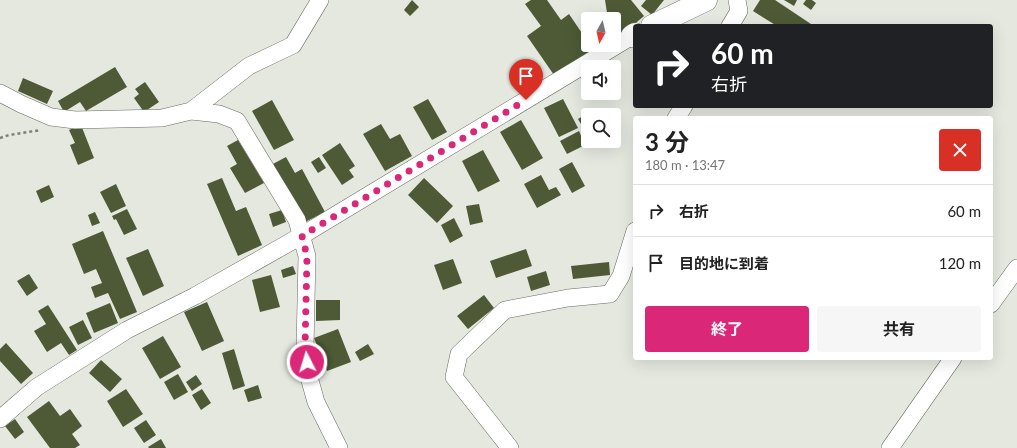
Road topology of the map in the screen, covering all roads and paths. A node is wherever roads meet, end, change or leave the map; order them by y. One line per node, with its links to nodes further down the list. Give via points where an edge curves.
1 (320, 0): 8 (street, via 293,45 249,66)
2 (706, 0): 4 (street)
3 (737, 0): 5 (street, via 739,11)
4 (656, 24)
5 (731, 24)
6 (633, 36): 9 (street)
7 (0, 93): 8 (street, via 51,117 76,120 162,118)
8 (192, 111): 9 (street, via 219,114 237,121 297,220)
9 (302, 236): 14 (street, via 195,296 127,330 37,387); 15 (street, via 307,256 305,347 309,377 316,402)
10 (633, 237): 16 (street, via 621,276 610,294 568,298 505,310 459,354 454,377)
11 (1017, 268): 12 (street)
12 (993, 301)
13 (952, 360): 17 (street)
14 (0, 419)
15 (339, 448)
16 (510, 448)
17 (890, 448)

